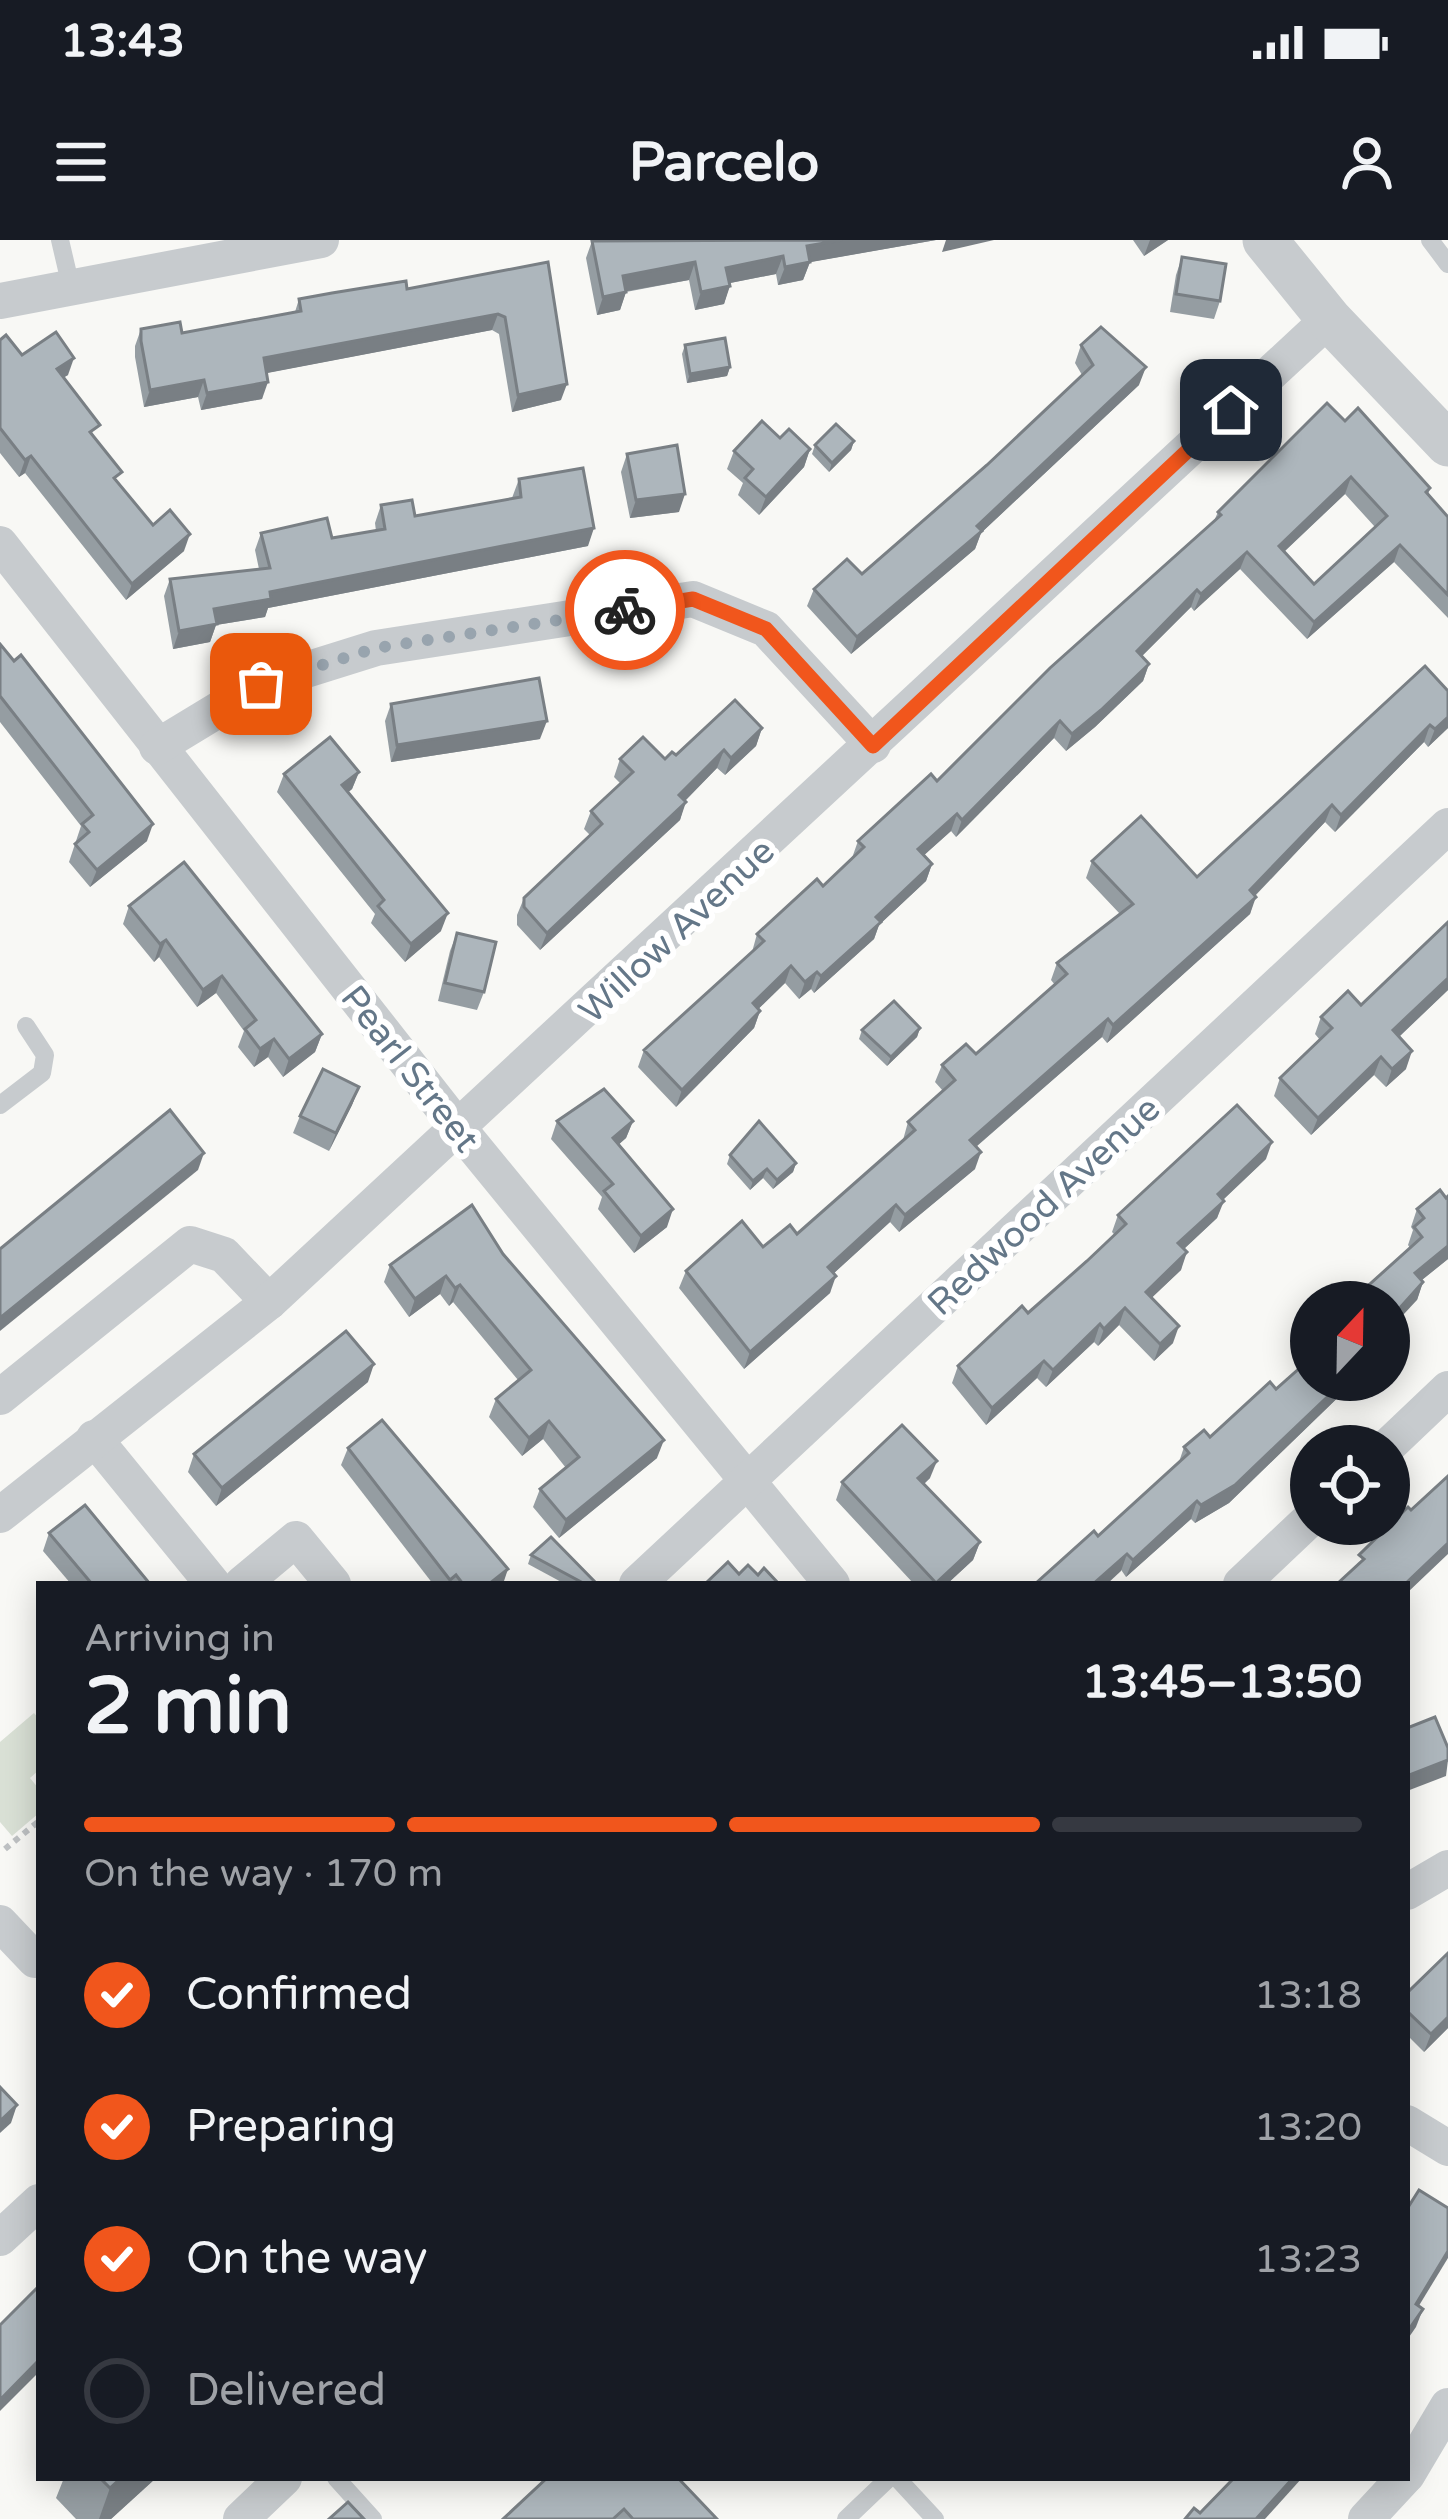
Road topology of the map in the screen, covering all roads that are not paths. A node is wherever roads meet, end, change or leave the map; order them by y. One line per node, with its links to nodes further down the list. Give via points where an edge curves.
1 (60, 240): 6 (lane)
2 (321, 240): 6 (street)
3 (1265, 240): 8 (street)
4 (1430, 240): 5 (lane)
5 (1448, 264)
6 (71, 287): 7 (street)
7 (0, 301)
8 (1329, 319): 9 (street); 11 (street, Willow Avenue)
9 (1448, 444)
10 (0, 544): 12 (street, Pearl Street)
11 (873, 746): 12 (street, via 766,629 693,599 376,648 261,684); 16 (street, Willow Avenue)
12 (157, 747): 16 (street, Pearl Street)
13 (1448, 826): 22 (street, Redwood Avenue)
14 (26, 1026): 15 (lane, via 46,1055 42,1072)
15 (0, 1105)
16 (460, 1130): 17 (street, Willow Avenue); 22 (street, Pearl Street)
17 (269, 1302): 19 (street, via 224,1255 190,1244); 21 (street, Willow Avenue)
18 (1448, 1389): 20 (street)
19 (0, 1397)
20 (1410, 1425)
21 (94, 1438): 23 (street, Willow Avenue); 25 (street)
22 (746, 1484): 28 (street, Redwood Avenue); 29 (street, Pearl Street)
23 (0, 1515)
24 (1290, 1538): 30 (street)
25 (211, 1581)
26 (246, 1581): 27 (street, via 296,1539)
27 (331, 1581)
28 (640, 1581)
29 (829, 1581)
30 (1244, 1581)
31 (1448, 1868): 32 (street)
32 (1410, 1890)
33 (0, 1922): 34 (street)
34 (35, 1960)
35 (1410, 2125): 36 (street)
36 (1448, 2148)
37 (36, 2205): 38 (street)
38 (0, 2238)
39 (1448, 2406): 40 (street)
40 (1410, 2469)
41 (281, 2481): 46 (street)
42 (339, 2481): 47 (lane)
43 (890, 2481): 48 (lane)
44 (896, 2481): 49 (lane)
45 (1401, 2481): 50 (street)
46 (241, 2519)
47 (374, 2519)
48 (846, 2519)
49 (935, 2519)
50 (1366, 2519)

